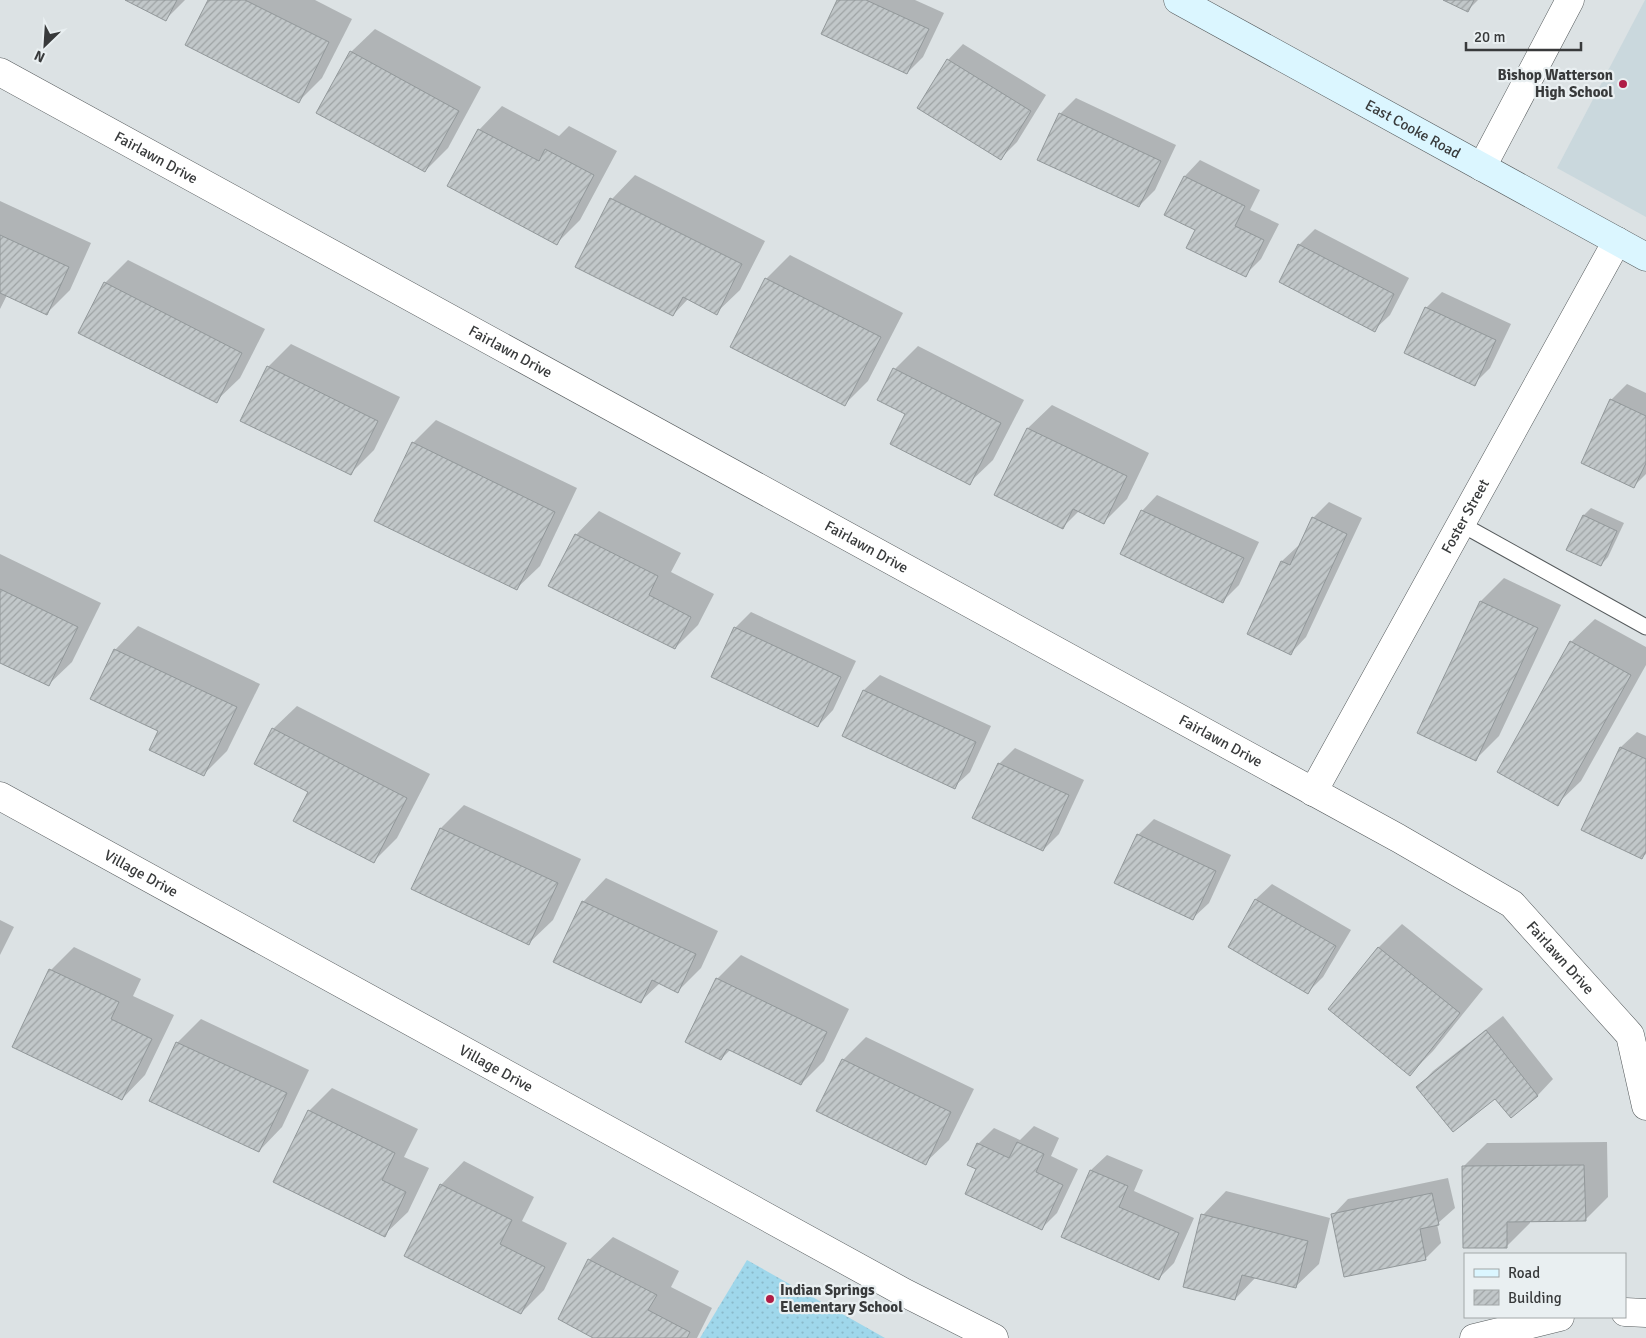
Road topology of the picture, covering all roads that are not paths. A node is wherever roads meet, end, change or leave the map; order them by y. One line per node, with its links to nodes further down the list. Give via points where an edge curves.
1 (1178, 0): 4 (main road, East Cooke Road)
2 (1570, 0): 4 (street)
3 (0, 72): 9 (street, Fairlawn Drive)
4 (1482, 166): 5 (main road, East Cooke Road)
5 (1617, 241): 6 (main road, East Cooke Road); 7 (street, Foster Street)
6 (1646, 257)
7 (1461, 524): 8 (lane); 9 (street, Foster Street)
8 (1646, 627)
9 (1313, 792): 11 (street, Fairlawn Drive, via 1512,904 1630,1035)
10 (0, 796): 15 (street, Village Drive, via 888,1284)
11 (1646, 1106)
12 (1626, 1312): 13 (street)
13 (1646, 1313)
14 (1556, 1318): 16 (street)
15 (994, 1338)
16 (1474, 1338)

